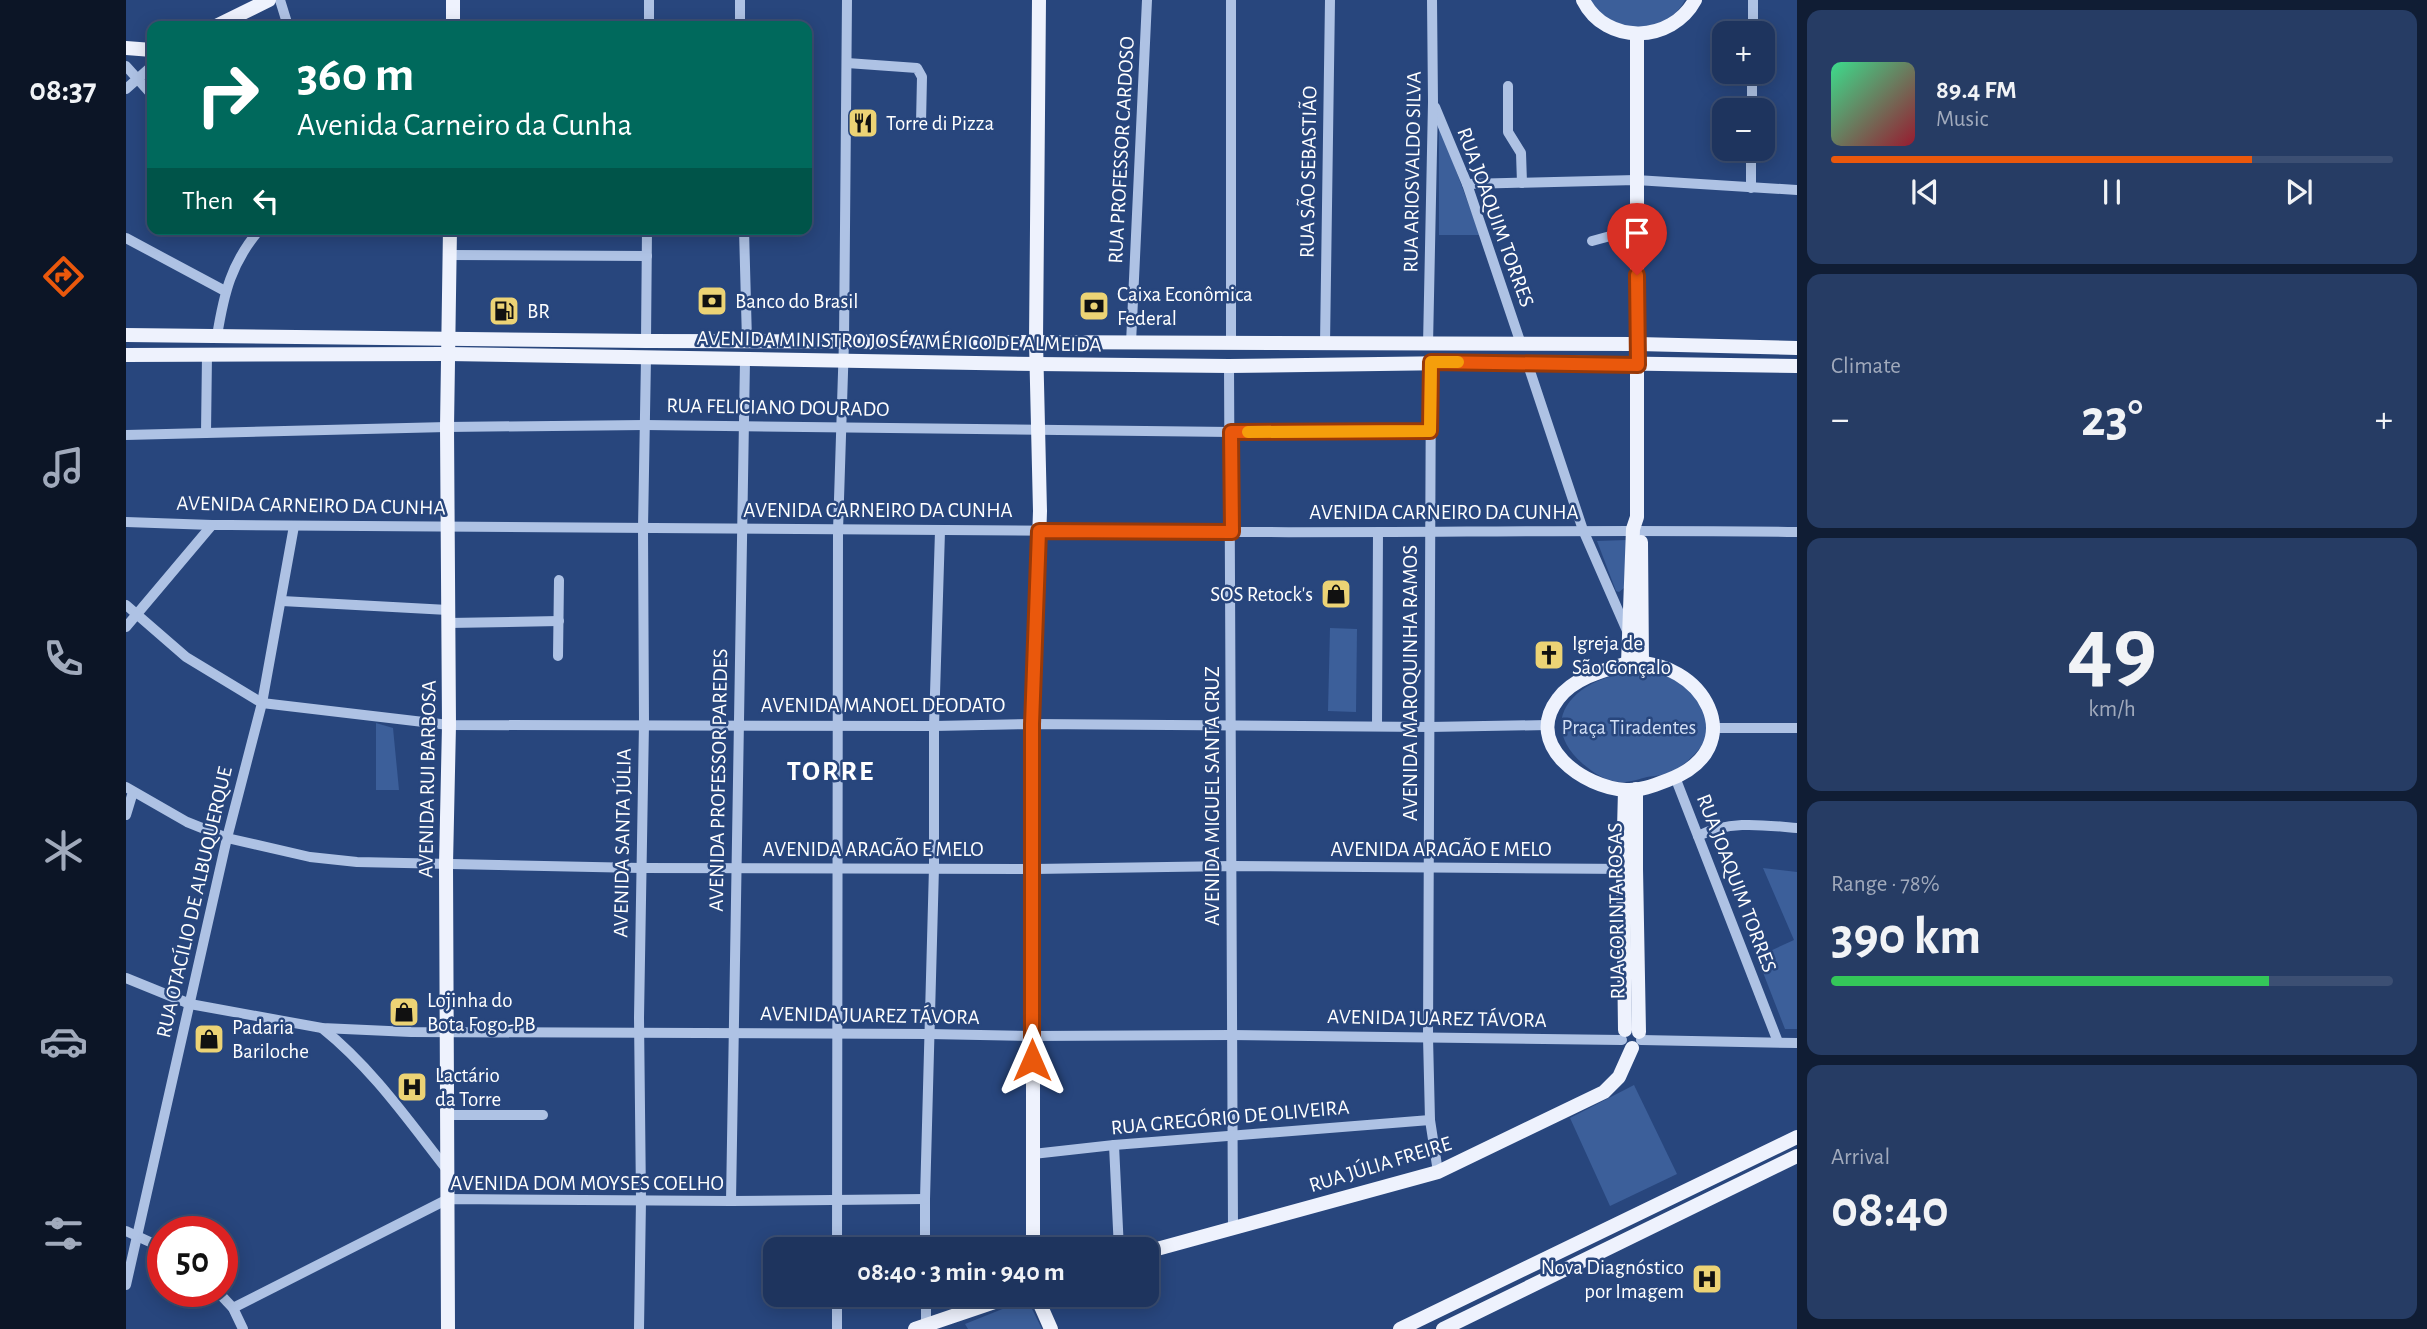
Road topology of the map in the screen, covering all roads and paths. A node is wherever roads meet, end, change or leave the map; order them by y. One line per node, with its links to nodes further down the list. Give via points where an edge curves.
1 (269, 0): 15 (main road)
2 (280, 0): 16 (street)
3 (453, 0): 17 (main road)
4 (649, 0): 18 (street)
5 (740, 0): 19 (street)
6 (847, 0): 24 (street)
7 (1039, 0): 55 (main road)
8 (1147, 0): 56 (street, RUA PROFESSOR CARDOSO)
9 (1231, 0): 57 (street)
10 (1330, 0): 58 (street, RUA SÃO SEBASTIÃO)
11 (1432, 0): 31 (street, RUA ARIOSVALDO SILVA)
12 (1583, 0): 21 (main road, via 1597,19 1616,30)
13 (1695, 0): 21 (main road, via 1675,23 1657,32)
14 (1753, 0): 20 (street)
15 (226, 21)
16 (286, 21)
17 (453, 21)
18 (649, 21)
19 (740, 21)
20 (1753, 21)
21 (1637, 34): 34 (main road)
22 (126, 48): 23 (main road)
23 (147, 50)
24 (848, 63): 32 (street, via 917,68 922,76); 54 (street)
25 (126, 66): 27 (street)
26 (147, 70): 27 (street)
27 (137, 78): 29 (street); 30 (street)
28 (1508, 86): 35 (street, via 1508,132 1521,153)
29 (126, 89)
30 (147, 89)
31 (1433, 102): 36 (street, RUA JOAQUIM TORRES); 61 (street, RUA ARIOSVALDO SILVA)
32 (921, 123)
33 (1751, 161): 37 (street)
34 (1636, 180): 35 (street); 37 (street); 39 (main road)
35 (1522, 183): 36 (street)
36 (1467, 184): 59 (street, RUA JOAQUIM TORRES)
37 (1751, 188): 38 (street)
38 (1797, 190)
39 (1636, 229): 45 (street); 60 (main road)
40 (256, 235): 48 (street, via 234,266)
41 (450, 235): 46 (main road, AVENIDA RUI BARBOSA)
42 (647, 235): 47 (street)
43 (744, 235): 53 (street)
44 (126, 238): 48 (street)
45 (1592, 241)
46 (449, 255): 47 (street); 51 (main road, AVENIDA RUI BARBOSA)
47 (647, 256): 52 (street)
48 (225, 291): 50 (street)
49 (126, 335): 50 (main road, AVENIDA MINISTRO JOSÉ AMÉRICO DE ALMEIDA)
50 (217, 336): 51 (main road, AVENIDA MINISTRO JOSÉ AMÉRICO DE ALMEIDA)
51 (449, 338): 52 (main road, AVENIDA MINISTRO JOSÉ AMÉRICO DE ALMEIDA); 63 (main road, AVENIDA RUI BARBOSA)
52 (646, 341): 53 (main road, AVENIDA MINISTRO JOSÉ AMÉRICO DE ALMEIDA)
53 (747, 341): 54 (main road, AVENIDA MINISTRO JOSÉ AMÉRICO DE ALMEIDA)
54 (844, 341): 55 (main road, AVENIDA MINISTRO JOSÉ AMÉRICO DE ALMEIDA); 68 (street)
55 (1036, 341): 56 (main road, AVENIDA MINISTRO JOSÉ AMÉRICO DE ALMEIDA); 71 (main road)
56 (1131, 343): 57 (main road, AVENIDA MINISTRO JOSÉ AMÉRICO DE ALMEIDA)
57 (1231, 344): 58 (main road, AVENIDA MINISTRO JOSÉ AMÉRICO DE ALMEIDA)
58 (1325, 344): 61 (main road, AVENIDA MINISTRO JOSÉ AMÉRICO DE ALMEIDA)
59 (1521, 344): 60 (main road, AVENIDA MINISTRO JOSÉ AMÉRICO DE ALMEIDA); 61 (main road, AVENIDA MINISTRO JOSÉ AMÉRICO DE ALMEIDA)
60 (1638, 344): 62 (main road, AVENIDA MINISTRO JOSÉ AMÉRICO DE ALMEIDA); 72 (main road)
61 (1428, 345)
62 (1797, 348)
63 (448, 354): 65 (main road, AVENIDA MINISTRO JOSÉ AMÉRICO DE ALMEIDA); 66 (main road, AVENIDA MINISTRO JOSÉ AMÉRICO DE ALMEIDA); 78 (main road, AVENIDA RUI BARBOSA)
64 (126, 355): 65 (main road, AVENIDA MINISTRO JOSÉ AMÉRICO DE ALMEIDA)
65 (207, 355): 82 (street)
66 (646, 358): 67 (main road, AVENIDA MINISTRO JOSÉ AMÉRICO DE ALMEIDA); 75 (street, AVENIDA SANTA JÚLIA)
67 (745, 360): 68 (main road, AVENIDA MINISTRO JOSÉ AMÉRICO DE ALMEIDA); 76 (street, AVENIDA PROFESSOR PAREDES)
68 (844, 361): 71 (main road, AVENIDA MINISTRO JOSÉ AMÉRICO DE ALMEIDA); 77 (street)
69 (1431, 362): 70 (main road, AVENIDA MINISTRO JOSÉ AMÉRICO DE ALMEIDA); 73 (main road, AVENIDA MINISTRO JOSÉ AMÉRICO DE ALMEIDA); 80 (street, AVENIDA MAROQUINHA RAMOS)
70 (1527, 362): 72 (main road, AVENIDA MINISTRO JOSÉ AMÉRICO DE ALMEIDA); 91 (street)
71 (1037, 364): 73 (main road, AVENIDA MINISTRO JOSÉ AMÉRICO DE ALMEIDA); 79 (main road)
72 (1638, 365): 74 (main road, AVENIDA MINISTRO JOSÉ AMÉRICO DE ALMEIDA); 86 (main road)
73 (1229, 366): 81 (street, AVENIDA MIGUEL SANTA CRUZ)
74 (1797, 366)
75 (645, 425): 76 (street, RUA FELICIANO DOURADO); 78 (street, RUA FELICIANO DOURADO); 89 (street, AVENIDA SANTA JÚLIA)
76 (745, 425): 77 (street, RUA FELICIANO DOURADO); 90 (street, AVENIDA PROFESSOR PAREDES)
77 (842, 426): 79 (street, RUA FELICIANO DOURADO); 92 (street)
78 (447, 427): 82 (street, RUA FELICIANO DOURADO); 88 (main road, AVENIDA RUI BARBOSA)
79 (1038, 430): 81 (street, RUA FELICIANO DOURADO); 94 (main road)
80 (1430, 431): 81 (street, RUA FELICIANO DOURADO); 95 (street, AVENIDA MAROQUINHA RAMOS)
81 (1231, 432): 96 (street, AVENIDA MIGUEL SANTA CRUZ)
82 (206, 433): 83 (street, RUA FELICIANO DOURADO)
83 (126, 435)
84 (126, 522): 85 (street, AVENIDA CARNEIRO DA CUNHA)
85 (212, 525): 87 (street, AVENIDA CARNEIRO DA CUNHA); 102 (street)
86 (1637, 525): 91 (street, AVENIDA CARNEIRO DA CUNHA); 98 (street, AVENIDA CARNEIRO DA CUNHA); 106 (main road); 108 (main road)
87 (294, 526): 88 (street, AVENIDA CARNEIRO DA CUNHA); 100 (street, RUA OTACÍLIO DE ALBUQUERQUE)
88 (449, 527): 89 (street, AVENIDA CARNEIRO DA CUNHA); 103 (main road, AVENIDA RUI BARBOSA)
89 (643, 528): 90 (street, AVENIDA CARNEIRO DA CUNHA); 110 (street, AVENIDA SANTA JÚLIA)
90 (742, 528): 92 (street, AVENIDA CARNEIRO DA CUNHA); 115 (street, AVENIDA PROFESSOR PAREDES)
91 (1583, 530): 95 (street, AVENIDA CARNEIRO DA CUNHA); 106 (street)
92 (838, 531): 93 (street, AVENIDA CARNEIRO DA CUNHA); 111 (street)
93 (940, 531): 94 (street, AVENIDA CARNEIRO DA CUNHA); 117 (street)
94 (1039, 531): 96 (street, AVENIDA CARNEIRO DA CUNHA); 112 (main road)
95 (1430, 531): 97 (street, AVENIDA CARNEIRO DA CUNHA); 119 (street, AVENIDA MAROQUINHA RAMOS)
96 (1232, 532): 97 (street, AVENIDA CARNEIRO DA CUNHA); 113 (street, AVENIDA MIGUEL SANTA CRUZ)
97 (1378, 532): 118 (street)
98 (1797, 532)
99 (559, 580): 104 (street)
100 (282, 601): 103 (street); 109 (street, RUA OTACÍLIO DE ALBUQUERQUE)
101 (126, 605): 102 (street)
102 (136, 615): 105 (street); 109 (street, via 204,669)
103 (448, 617): 104 (street); 114 (main road, AVENIDA RUI BARBOSA)
104 (559, 621): 107 (street)
105 (126, 627)
106 (1628, 632): 108 (main road)
107 (558, 656)
108 (1635, 663): 116 (main road, via 1603,670 1567,689); 120 (main road, via 1667,670 1690,683 1705,698)
109 (262, 702): 114 (street, AVENIDA MANOEL DEODATO); 128 (street, RUA OTACÍLIO DE ALBUQUERQUE)
110 (644, 724): 114 (street, AVENIDA MANOEL DEODATO); 115 (street, AVENIDA MANOEL DEODATO); 132 (street, AVENIDA SANTA JÚLIA)
111 (839, 724): 115 (street, AVENIDA MANOEL DEODATO); 117 (street, AVENIDA MANOEL DEODATO); 134 (street)
112 (1032, 724): 113 (street, AVENIDA MANOEL DEODATO); 117 (street, AVENIDA MANOEL DEODATO); 135 (main road)
113 (1231, 724): 118 (street, AVENIDA MANOEL DEODATO); 130 (street, AVENIDA MIGUEL SANTA CRUZ)
114 (450, 725): 129 (main road, AVENIDA RUI BARBOSA)
115 (739, 725): 133 (street, AVENIDA PROFESSOR PAREDES)
116 (1548, 725): 119 (street, AVENIDA MANOEL DEODATO); 124 (main road, via 1553,749 1576,773)
117 (934, 726): 131 (street)
118 (1377, 726): 119 (street, AVENIDA MANOEL DEODATO)
119 (1429, 727): 136 (street, AVENIDA MAROQUINHA RAMOS)
120 (1714, 728): 121 (street); 122 (main road, via 1701,760)
121 (1797, 728)
122 (1675, 778): 124 (main road); 127 (street, RUA JOAQUIM TORRES)
123 (130, 790): 125 (street); 128 (street, AVENIDA ARAGÃO E MELO)
124 (1631, 790): 137 (main road, RUA CORINTA ROSAS)
125 (126, 815)
126 (1797, 828): 127 (street, via 1733,825)
127 (1698, 836): 150 (street, RUA JOAQUIM TORRES)
128 (227, 838): 129 (street, AVENIDA ARAGÃO E MELO, via 331,861); 139 (street, RUA OTACÍLIO DE ALBUQUERQUE)
129 (446, 864): 132 (street, AVENIDA ARAGÃO E MELO); 141 (main road, AVENIDA RUI BARBOSA)
130 (1233, 866): 135 (street, AVENIDA ARAGÃO E MELO); 136 (street, AVENIDA ARAGÃO E MELO); 146 (street, AVENIDA MIGUEL SANTA CRUZ)
131 (934, 867): 134 (street, AVENIDA ARAGÃO E MELO); 135 (street, AVENIDA ARAGÃO E MELO); 145 (street)
132 (640, 868): 133 (street, AVENIDA ARAGÃO E MELO); 142 (street, AVENIDA SANTA JÚLIA)
133 (736, 868): 134 (street, AVENIDA ARAGÃO E MELO); 143 (street, AVENIDA PROFESSOR PAREDES)
134 (837, 868): 144 (street)
135 (1034, 869): 147 (main road)
136 (1428, 869): 137 (street, AVENIDA ARAGÃO E MELO); 148 (street, AVENIDA MAROQUINHA RAMOS)
137 (1629, 869): 149 (main road, RUA CORINTA ROSAS)
138 (126, 978): 139 (street, AVENIDA JUAREZ TÁVORA)
139 (190, 1004): 140 (street, AVENIDA JUAREZ TÁVORA); 168 (street, RUA OTACÍLIO DE ALBUQUERQUE)
140 (322, 1028): 141 (street, AVENIDA JUAREZ TÁVORA); 160 (street, via 381,1085)
141 (448, 1031): 142 (street, AVENIDA JUAREZ TÁVORA); 152 (main road, AVENIDA RUI BARBOSA)
142 (640, 1033): 143 (street, AVENIDA JUAREZ TÁVORA); 164 (street, AVENIDA SANTA JÚLIA)
143 (733, 1033): 144 (street, AVENIDA JUAREZ TÁVORA); 166 (street, AVENIDA PROFESSOR PAREDES)
144 (838, 1034): 145 (street, AVENIDA JUAREZ TÁVORA); 165 (street)
145 (929, 1034): 147 (street, AVENIDA JUAREZ TÁVORA); 163 (street)
146 (1231, 1035): 147 (street, AVENIDA JUAREZ TÁVORA); 148 (street, AVENIDA JUAREZ TÁVORA); 155 (street, AVENIDA MIGUEL SANTA CRUZ)
147 (1032, 1036): 158 (main road)
148 (1428, 1037): 149 (street, AVENIDA JUAREZ TÁVORA); 154 (street, AVENIDA MAROQUINHA RAMOS)
149 (1632, 1038): 150 (street, AVENIDA JUAREZ TÁVORA); 161 (main road, RUA JÚLIA FREIRE, via 1619,1077 1604,1092)
150 (1778, 1042): 151 (street, AVENIDA JUAREZ TÁVORA)
151 (1797, 1043)
152 (448, 1115): 153 (street); 160 (main road, AVENIDA RUI BARBOSA)
153 (542, 1115)
154 (1430, 1120): 155 (street, RUA GREGÓRIO DE OLIVEIRA); 161 (street, AVENIDA MAROQUINHA RAMOS)
155 (1232, 1135): 157 (street, RUA GREGÓRIO DE OLIVEIRA); 167 (street, AVENIDA MIGUEL SANTA CRUZ)
156 (1797, 1138): 188 (main road)
157 (1114, 1145): 158 (street, RUA GREGÓRIO DE OLIVEIRA); 172 (street)
158 (1033, 1154): 171 (main road)
159 (1797, 1156): 182 (main road)
160 (448, 1171): 162 (main road, AVENIDA RUI BARBOSA)
161 (1438, 1172): 167 (main road, RUA JÚLIA FREIRE)
162 (448, 1199): 164 (street, AVENIDA DOM MOYSES COELHO); 180 (street, AVENIDA DOM MOYSES COELHO); 184 (main road, AVENIDA RUI BARBOSA)
163 (925, 1199): 165 (street, AVENIDA DOM MOYSES COELHO); 170 (street)
164 (641, 1200): 166 (street, AVENIDA DOM MOYSES COELHO); 185 (street, AVENIDA SANTA JÚLIA)
165 (836, 1200): 166 (street, AVENIDA DOM MOYSES COELHO); 169 (street)
166 (732, 1201)
167 (1233, 1227): 174 (main road, RUA JÚLIA FREIRE)
168 (131, 1233): 173 (street); 175 (street, RUA OTACÍLIO DE ALBUQUERQUE)
169 (837, 1237)
170 (926, 1237)
171 (1033, 1237)
172 (1118, 1237)
173 (147, 1240)
174 (1159, 1248)
175 (126, 1285)
176 (837, 1307): 186 (street)
177 (924, 1307): 181 (street)
178 (980, 1307): 181 (main road)
179 (1041, 1307): 187 (main road)
180 (233, 1308): 183 (street)
181 (921, 1327)
182 (1453, 1327)
183 (243, 1329)
184 (448, 1329)
185 (639, 1329)
186 (837, 1329)
187 (1051, 1329)
188 (1400, 1329)

